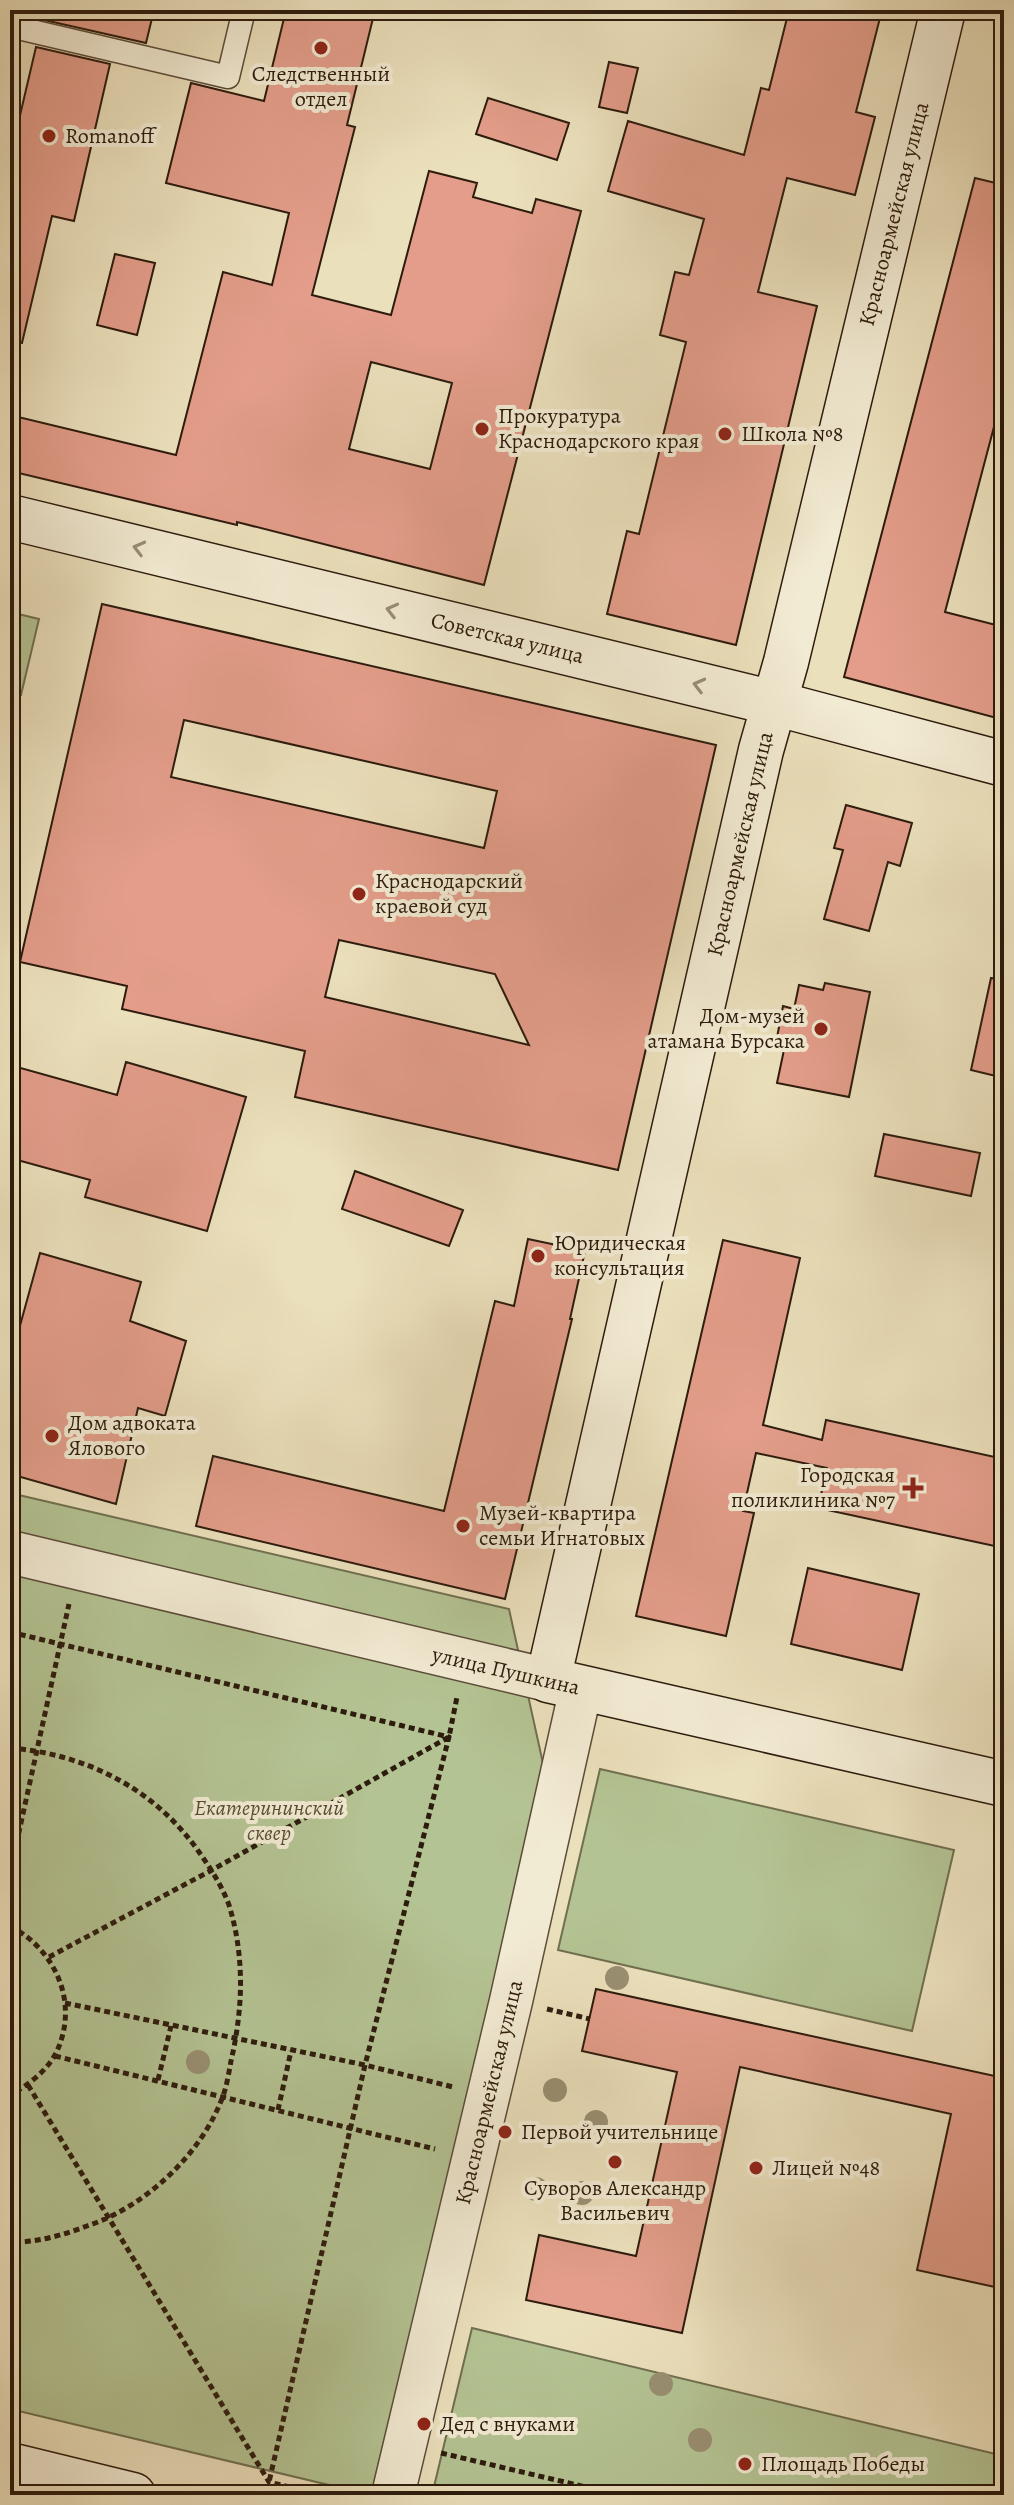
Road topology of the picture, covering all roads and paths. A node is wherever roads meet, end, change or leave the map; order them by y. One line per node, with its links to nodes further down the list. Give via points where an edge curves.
1 (244, 10): 3 (lane, via 228,77)
2 (943, 10): 5 (street, Красноармейская улица)
3 (10, 26)
4 (10, 517): 5 (street, Советская улица, one-way to 4)
5 (774, 703): 6 (street, Советская улица); 12 (street, Красноармейская улица)
6 (1004, 764)
7 (10, 1552): 8 (street, улица Пушкина)
8 (76, 1570): 10 (path); 11 (street, улица Пушкина)
9 (10, 1632): 10 (path)
10 (60, 1643): 13 (path); 15 (path)
11 (466, 1661): 12 (street, улица Пушкина); 13 (path)
12 (565, 1684): 16 (street, улица Пушкина); 31 (street, Красноармейская улица)
13 (449, 1737): 17 (path); 26 (path)
14 (10, 1748): 15 (path)
15 (36, 1750): 17 (path, via 90,1765 131,1786 171,1818); 18 (path)
16 (1004, 1784)
17 (212, 1870): 20 (path); 23 (path, via 236,1936 241,2005)
18 (10, 1873)
19 (10, 1926): 20 (path)
20 (49, 1957): 21 (path)
21 (65, 2003): 22 (path); 25 (path, via 64,2030)
22 (171, 2026): 23 (path); 27 (path)
23 (236, 2040): 24 (path); 30 (path)
24 (291, 2051): 26 (path); 32 (path)
25 (55, 2056): 27 (path); 28 (path)
26 (365, 2065): 31 (path); 33 (path)
27 (158, 2080): 30 (path)
28 (28, 2085): 29 (path); 35 (path)
29 (10, 2095)
30 (223, 2096): 32 (path); 35 (path, via 184,2159 153,2189)
31 (489, 2096): 34 (street, Красноармейская улица)
32 (278, 2110): 33 (path)
33 (350, 2129): 34 (path); 39 (path)
34 (474, 2159): 37 (street, Красноармейская улица)
35 (110, 2218): 36 (path, via 62,2235); 39 (path)
36 (10, 2242)
37 (405, 2444): 44 (street, Красноармейская улица); 45 (path)
38 (10, 2465): 42 (street)
39 (269, 2482): 43 (path)
40 (10, 2487): 41 (street)
41 (42, 2495)
42 (133, 2495)
43 (322, 2495)
44 (393, 2495)
45 (620, 2495)

